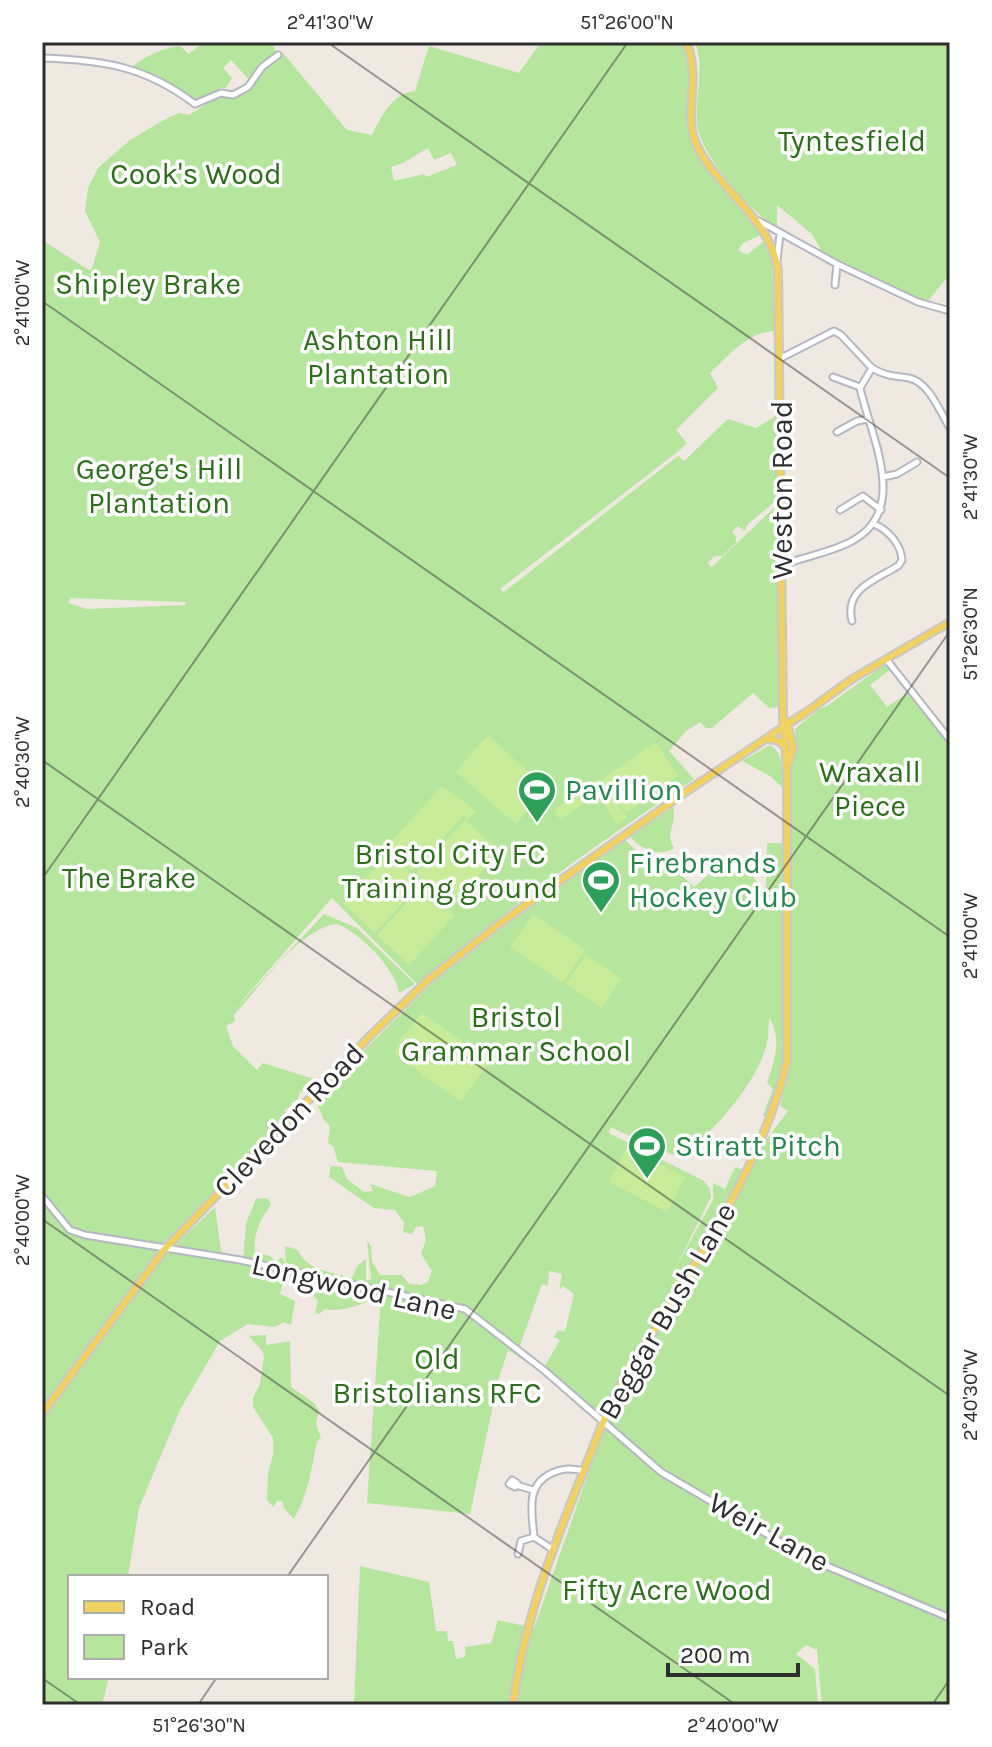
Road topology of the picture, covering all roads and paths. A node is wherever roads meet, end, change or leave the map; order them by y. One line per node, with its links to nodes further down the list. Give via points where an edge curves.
1 (686, 42): 4 (main road, Weston Road, via 695,84 691,122 696,143)
2 (278, 55): 3 (street, via 248,87 195,104 142,72)
3 (42, 58)
4 (759, 221): 5 (street); 7 (main road, Weston Road)
5 (780, 234): 6 (street); 7 (street, Weston Road)
6 (837, 264): 8 (street); 9 (street)
7 (777, 265): 10 (main road, Weston Road)
8 (833, 281)
9 (950, 311)
10 (781, 358): 11 (street, via 834,331); 22 (main road, Weston Road)
11 (872, 368): 13 (street); 15 (street, via 922,385)
12 (833, 377): 13 (street)
13 (860, 387): 14 (street)
14 (868, 419): 16 (street); 18 (street)
15 (950, 428)
16 (840, 432)
17 (915, 465): 18 (street)
18 (883, 477): 20 (street)
19 (840, 510): 20 (street, via 863,496)
20 (881, 510): 21 (street)
21 (874, 524): 22 (street, via 843,545); 23 (street, via 897,544 902,560 854,595)
22 (782, 563): 26 (main road, Weston Road)
23 (850, 618)
24 (950, 622): 25 (main road, Clevedon Road)
25 (886, 659): 26 (main road, Clevedon Road); 28 (street)
26 (786, 723): 27 (main road, Clevedon Road); 29 (main road, Beggar Bush Lane); 30 (main road, Beggar Bush Lane, via 793,748)
27 (765, 739): 29 (main road); 32 (main road, Clevedon Road, via 503,921 428,980)
28 (950, 740)
29 (786, 746): 30 (main road, Beggar Bush Lane)
30 (787, 770): 34 (main road, Beggar Bush Lane, via 787,1062 776,1106 709,1241)
31 (42, 1196): 32 (street, Longwood Lane, via 70,1230)
32 (164, 1250): 33 (main road, Clevedon Road); 34 (street, Longwood Lane, via 240,1260 465,1309)
33 (42, 1414)
34 (603, 1421): 35 (main road, Beggar Bush Lane); 41 (street, Weir Lane, via 661,1472 808,1558)
35 (584, 1471): 37 (street, via 558,1471); 39 (main road, Beggar Bush Lane)
36 (516, 1485): 37 (street)
37 (533, 1490): 38 (street)
38 (534, 1537): 39 (street); 40 (street, via 521,1541)
39 (552, 1549): 42 (main road, Beggar Bush Lane)
40 (518, 1554)
41 (950, 1618)
42 (513, 1705)

